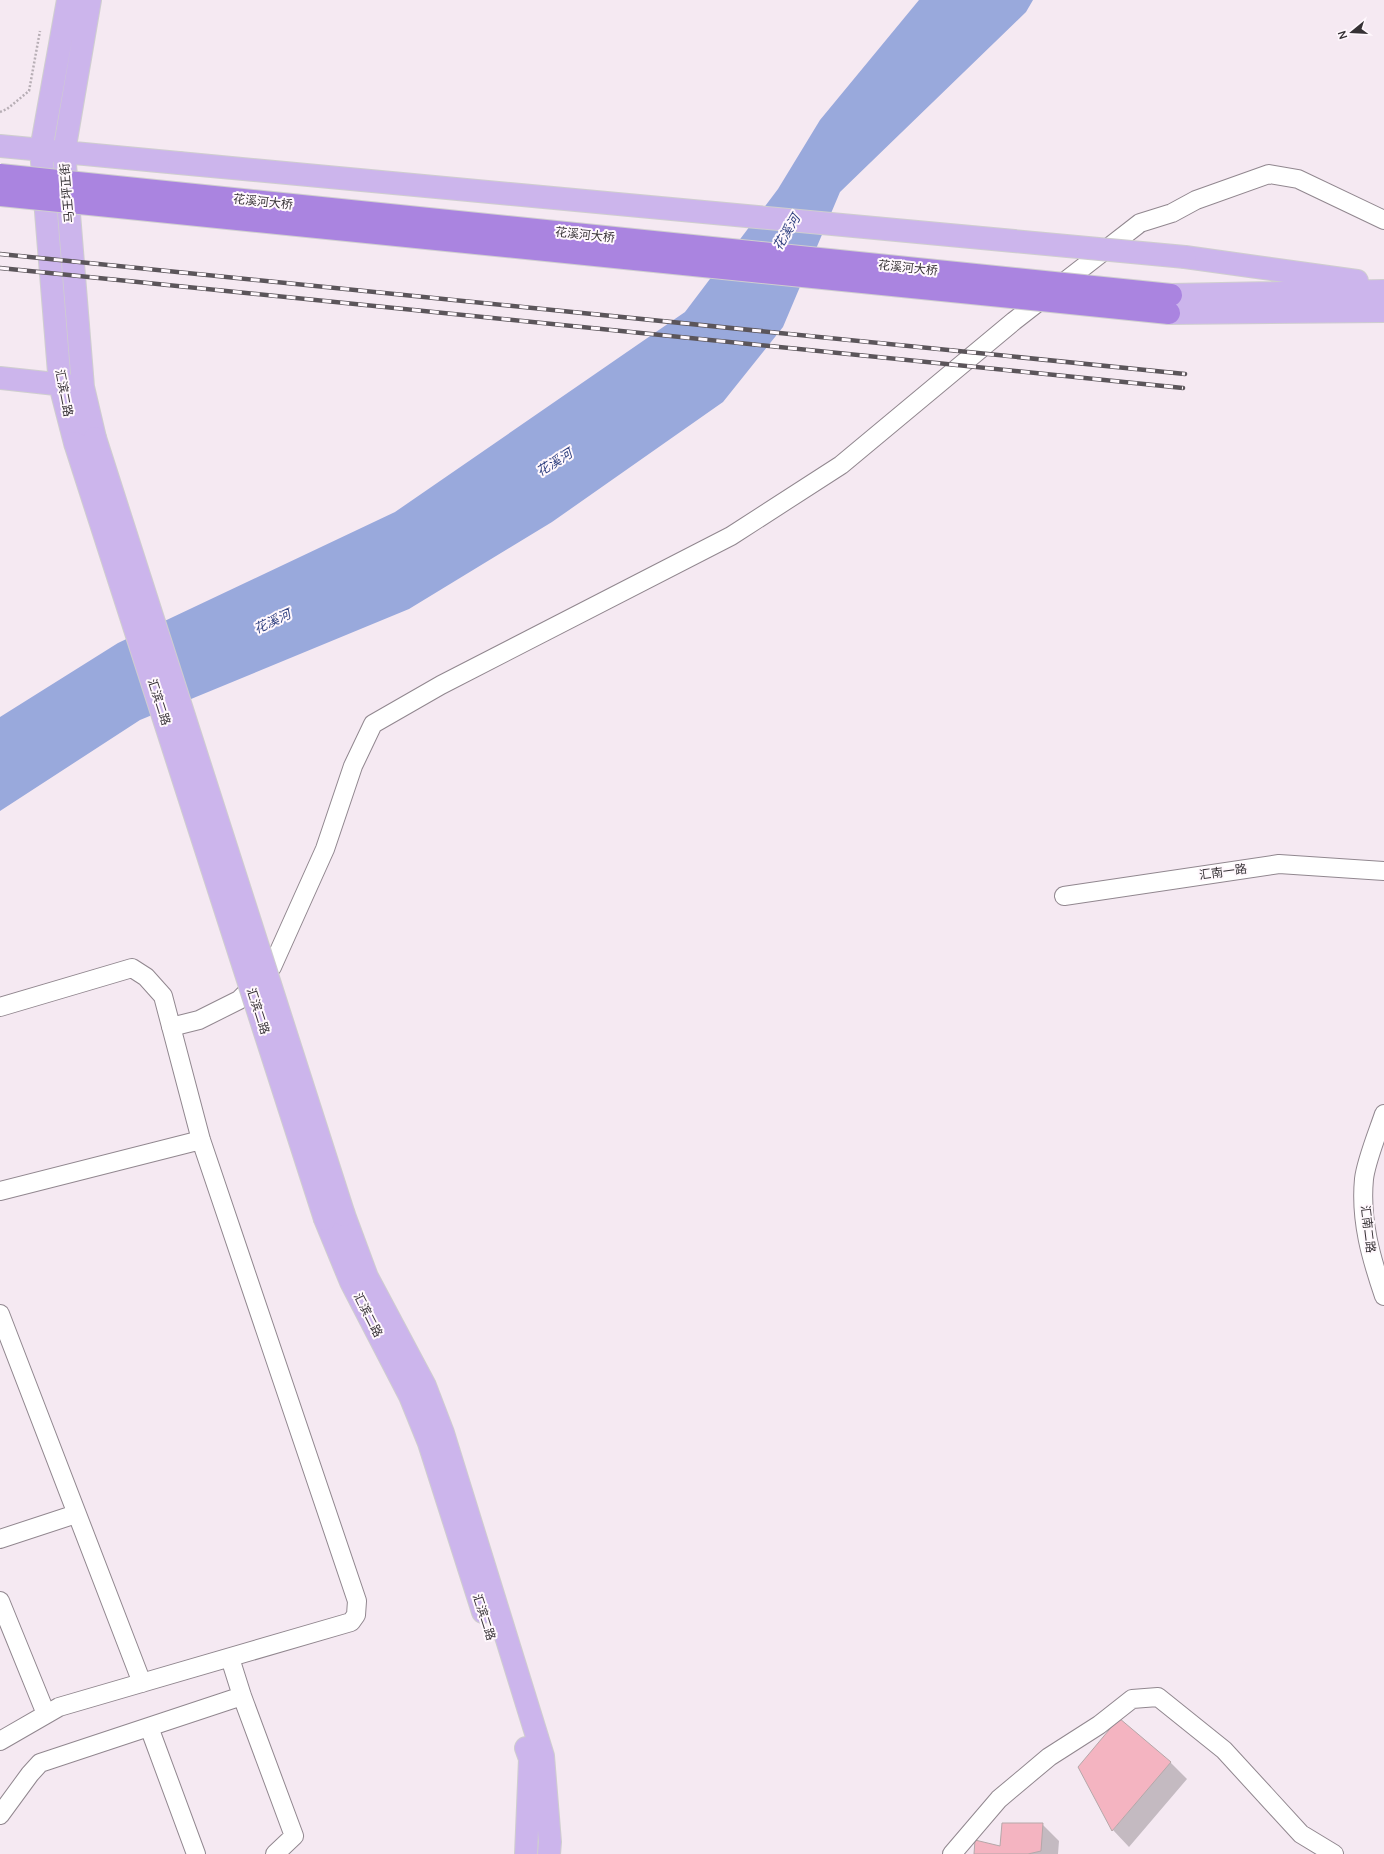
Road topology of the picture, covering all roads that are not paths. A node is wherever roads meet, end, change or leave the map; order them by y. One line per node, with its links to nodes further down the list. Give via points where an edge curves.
1 (68, 0): 4 (main road)
2 (90, 0): 5 (main road, 马王坪正街)
3 (0, 146): 4 (main road)
4 (41, 150): 5 (main road); 14 (main road, 汇滨二路)
5 (64, 152): 9 (main road, bridge, via 1185,257); 15 (main road, 马王坪正街)
6 (0, 175): 11 (highway, 花溪河大桥, bridge)
7 (0, 195): 11 (highway, 花溪河大桥, bridge)
8 (1384, 220): 20 (street, via 1298,179 1269,174 1196,200 1172,213 1140,223 1014,321 834,469 731,536 441,685 373,724 353,766 326,849 272,967 239,1000 198,1020)
9 (1384, 284)
10 (1384, 291): 11 (main road)
11 (1170, 304): 12 (main road)
12 (1384, 311)
13 (0, 378): 14 (main road)
14 (60, 385): 15 (main road); 16 (main road, 汇滨二路)
15 (83, 387): 16 (main road, 汇滨二路)
16 (85, 441): 35 (main road, 汇滨二路, bridge, via 335,1217 425,1386 436,1438)
17 (1384, 871): 18 (street, 汇南一路, via 1279,864)
18 (1064, 896)
19 (0, 1007): 20 (street, via 132,968 146,977 163,996)
20 (171, 1027): 22 (street)
21 (1384, 1114): 24 (street, 汇南二路, via 1364,1178 1364,1213 1371,1257)
22 (201, 1140): 23 (street); 29 (street, via 357,1601 356,1615 351,1622)
23 (0, 1191)
24 (1384, 1296)
25 (0, 1314): 26 (street)
26 (76, 1514): 27 (street); 30 (street)
27 (0, 1539)
28 (0, 1602): 32 (street)
29 (230, 1658): 30 (street); 31 (street)
30 (142, 1684): 32 (street, via 59,1707)
31 (242, 1696): 33 (street); 38 (street, via 294,1836)
32 (46, 1714): 34 (street)
33 (149, 1727): 36 (street, via 40,1763); 37 (street)
34 (0, 1741)
35 (536, 1757): 39 (main road, 汇滨二路); 40 (main road, 汇滨二路, via 550,1842)
36 (0, 1814)
37 (196, 1854)
38 (275, 1854)
39 (526, 1854)
40 (549, 1854)
41 (952, 1854): 42 (street, via 999,1799 1049,1758 1099,1725 1132,1698 1158,1698 1224,1750 1301,1834)
42 (1334, 1854)

